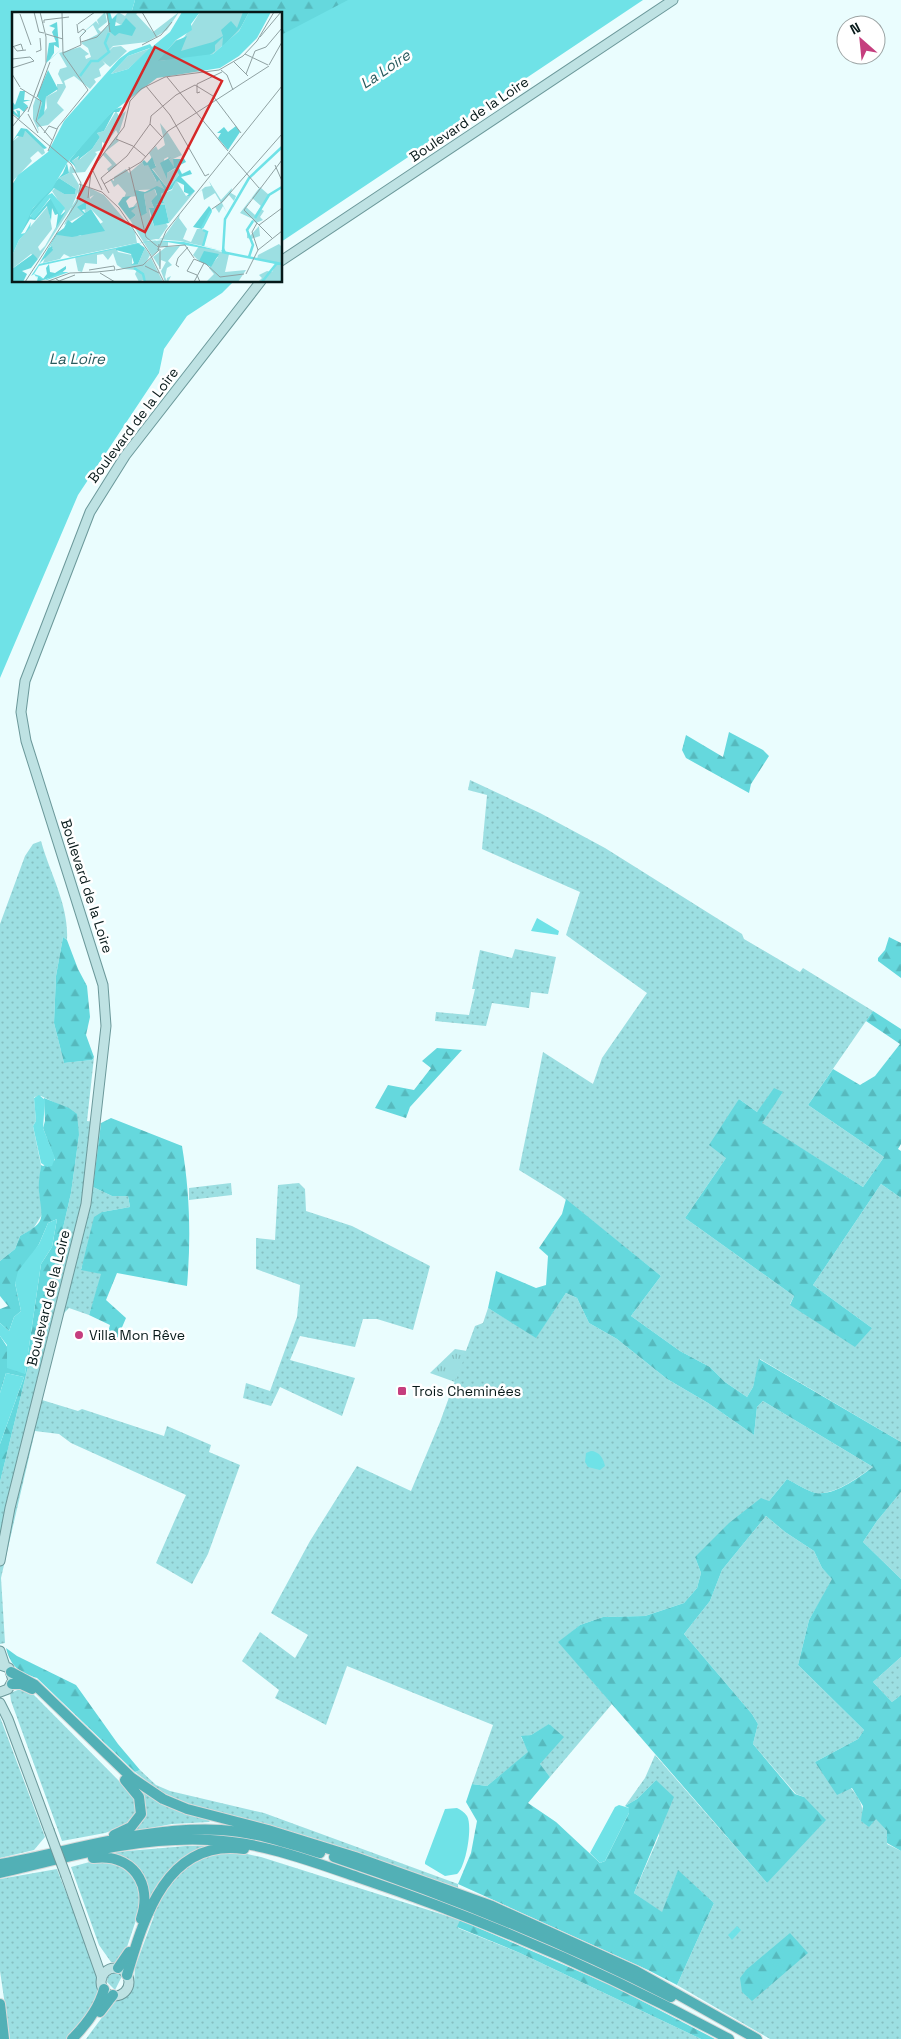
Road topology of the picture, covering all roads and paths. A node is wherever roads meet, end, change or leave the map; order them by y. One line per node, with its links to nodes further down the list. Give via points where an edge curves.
1 (673, 0): 2 (main road, Boulevard de la Loire)
2 (282, 260)
3 (260, 282): 4 (main road, Boulevard de la Loire, via 96,498 31,663 22,694 21,712 26,741 103,985 106,1026 86,1204 10,1508)
4 (0, 1561)
5 (0, 1651): 6 (main road)
6 (5, 1668): 7 (main road); 26 (highway, via 35,1685 132,1778 163,1799 187,1810 346,1854 492,1906 636,1971)
7 (6, 1688): 9 (main road); 11 (highway, via 21,1684 34,1692 133,1788 141,1803 139,1819 125,1830)
8 (0, 1703): 9 (main road)
9 (8, 1718): 14 (main road, bridge)
10 (286, 1854): 11 (highway, via 229,1841 170,1839); 16 (highway, via 277,1856 220,1848 184,1862 166,1880 156,1897); 24 (highway, via 389,1887 492,1926 616,1981)
11 (47, 1858): 12 (highway); 13 (highway); 15 (highway, via 104,1856 123,1862 134,1871 144,1890 145,1904 127,1957); 25 (highway, via 169,1830 222,1830 271,1838 375,1871 520,1927 654,1989)
12 (0, 1864)
13 (0, 1873)
14 (93, 1949): 15 (main road); 17 (main road)
15 (114, 1969): 16 (main road); 17 (main road)
16 (127, 1975): 19 (main road, via 129,1983 126,1990)
17 (102, 1978): 18 (main road)
18 (104, 1989): 19 (main road); 22 (highway, via 100,2003)
19 (113, 1995): 23 (highway)
20 (0, 2004): 21 (highway)
21 (4, 2039)
22 (72, 2039)
23 (81, 2039)
24 (729, 2039)
25 (751, 2039)
26 (757, 2039)

